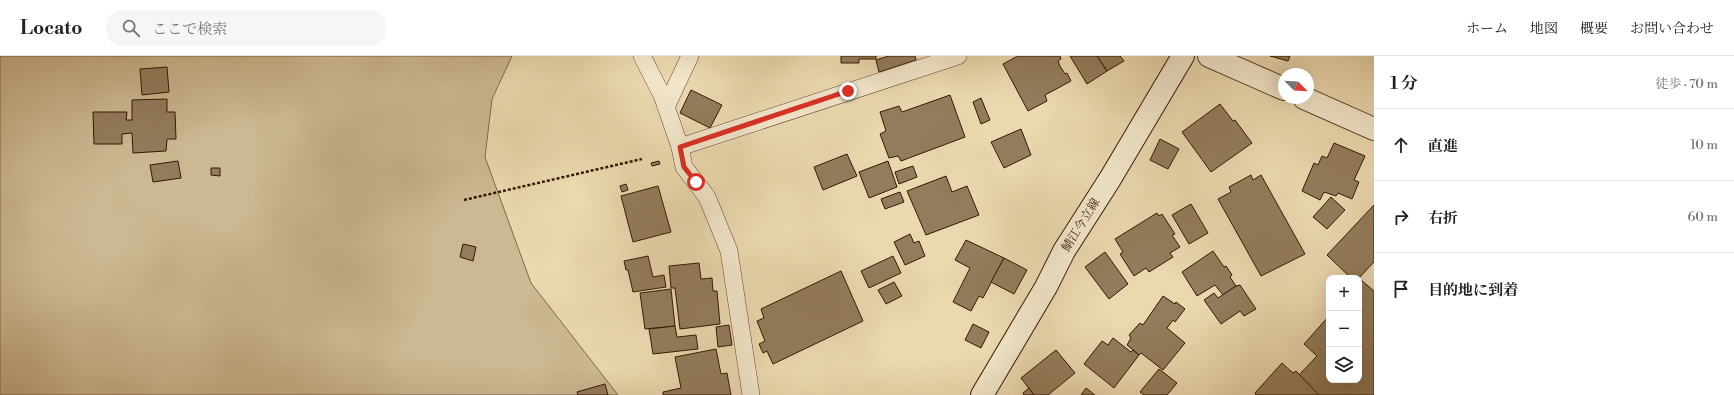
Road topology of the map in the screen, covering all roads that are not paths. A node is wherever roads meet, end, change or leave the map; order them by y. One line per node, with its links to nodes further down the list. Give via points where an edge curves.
1 (642, 56): 8 (street)
2 (690, 56): 8 (street)
3 (958, 56): 10 (street)
4 (1183, 56): 12 (main road, 鯖江今立線, via 1064,252 1046,288)
5 (1209, 56): 6 (main road)
6 (1278, 86)
7 (1314, 102): 9 (main road)
8 (666, 107): 10 (street)
9 (1374, 129)
10 (680, 147): 11 (street, via 684,167 707,197 729,251)
11 (751, 395)
12 (982, 395)

